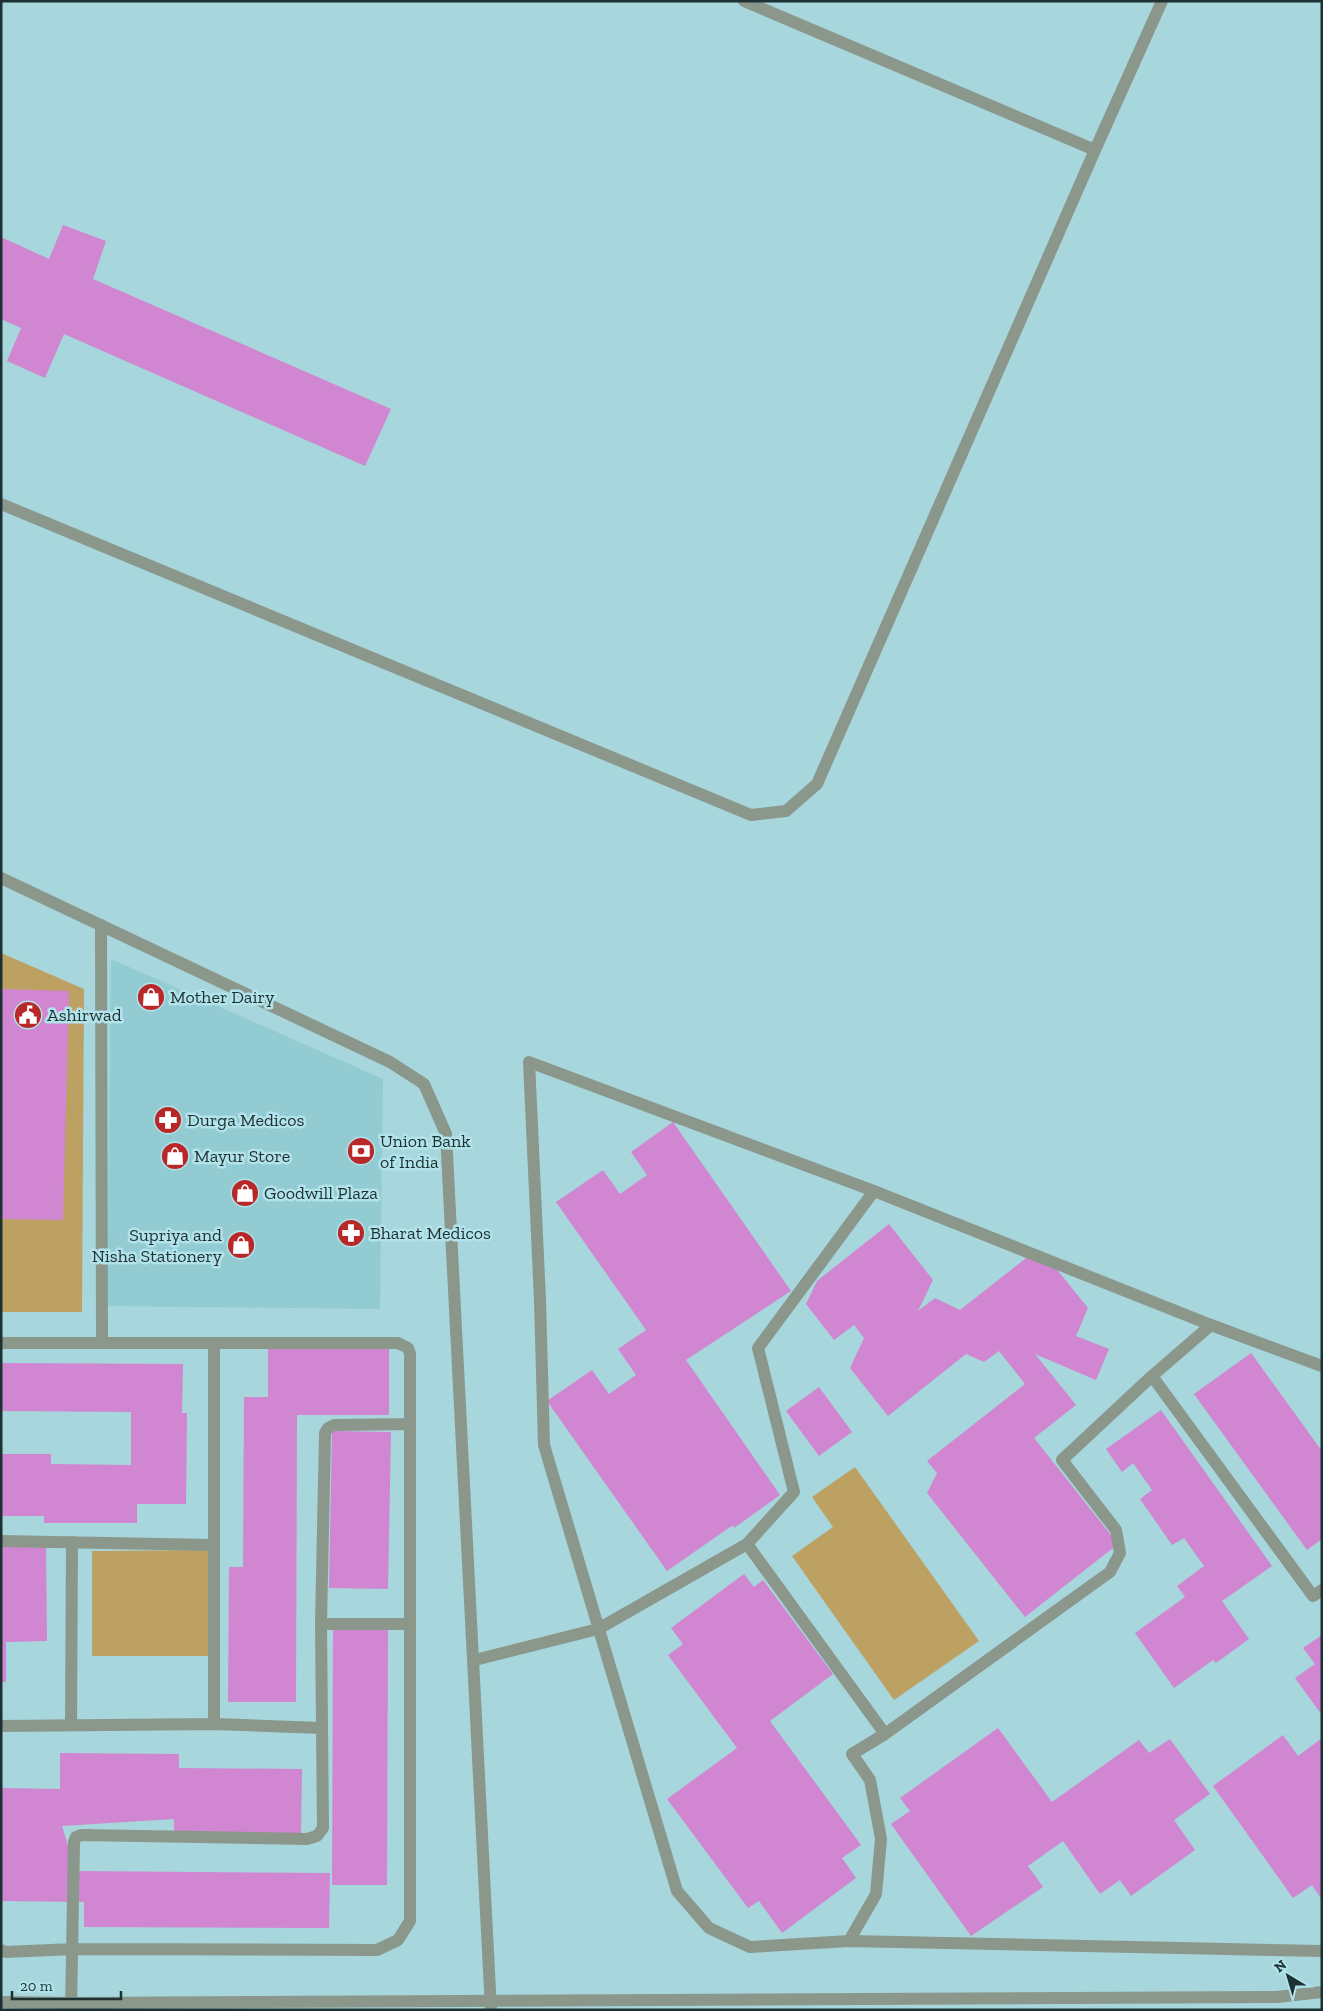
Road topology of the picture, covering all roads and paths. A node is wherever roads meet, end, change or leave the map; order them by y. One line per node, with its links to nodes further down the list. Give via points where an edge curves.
1 (744, 1): 3 (street)
2 (1162, 1): 3 (street)
3 (1095, 150): 4 (street, via 816,784 786,811 751,815)
4 (1, 504)
5 (1, 878): 6 (street)
6 (101, 925): 10 (street); 23 (street, via 390,1062 424,1084 446,1134)
7 (874, 1191): 8 (street); 17 (street, via 758,1348 794,1492); 22 (street, via 529,1062 544,1445)
8 (1211, 1325): 12 (street); 13 (street)
9 (1, 1342): 10 (street)
10 (102, 1343): 11 (street)
11 (214, 1344): 14 (street, via 405,1345 410,1354); 18 (street)
12 (1322, 1366)
13 (1152, 1376): 19 (street, via 1313,1596); 28 (street, via 1062,1460 1116,1530 1120,1553 1110,1572)
14 (410, 1424): 20 (street, via 334,1425 328,1428); 21 (street)
15 (1, 1541): 16 (street)
16 (72, 1542): 18 (street); 24 (street)
17 (747, 1544): 22 (street); 28 (street)
18 (214, 1545): 25 (street)
19 (1322, 1590)
20 (321, 1624): 21 (street); 27 (street)
21 (410, 1624): 31 (street, via 410,1921 398,1940 378,1950)
22 (598, 1629): 23 (street); 29 (street, via 677,1891 710,1928 750,1947)
23 (475, 1660): 35 (street)
24 (71, 1724): 25 (street); 26 (street)
25 (214, 1724): 27 (street)
26 (1, 1726)
27 (321, 1728): 31 (street, via 323,1828 317,1836 307,1839 76,1837)
28 (885, 1734): 29 (street, via 852,1754 870,1780 881,1839 876,1894)
29 (848, 1940): 32 (street)
30 (1, 1950): 31 (street)
31 (73, 1950): 36 (street)
32 (1322, 1951)
33 (1322, 1992): 35 (street, via 1276,1997)
34 (1, 2002): 36 (street)
35 (491, 2005): 36 (street)
36 (71, 2007)

